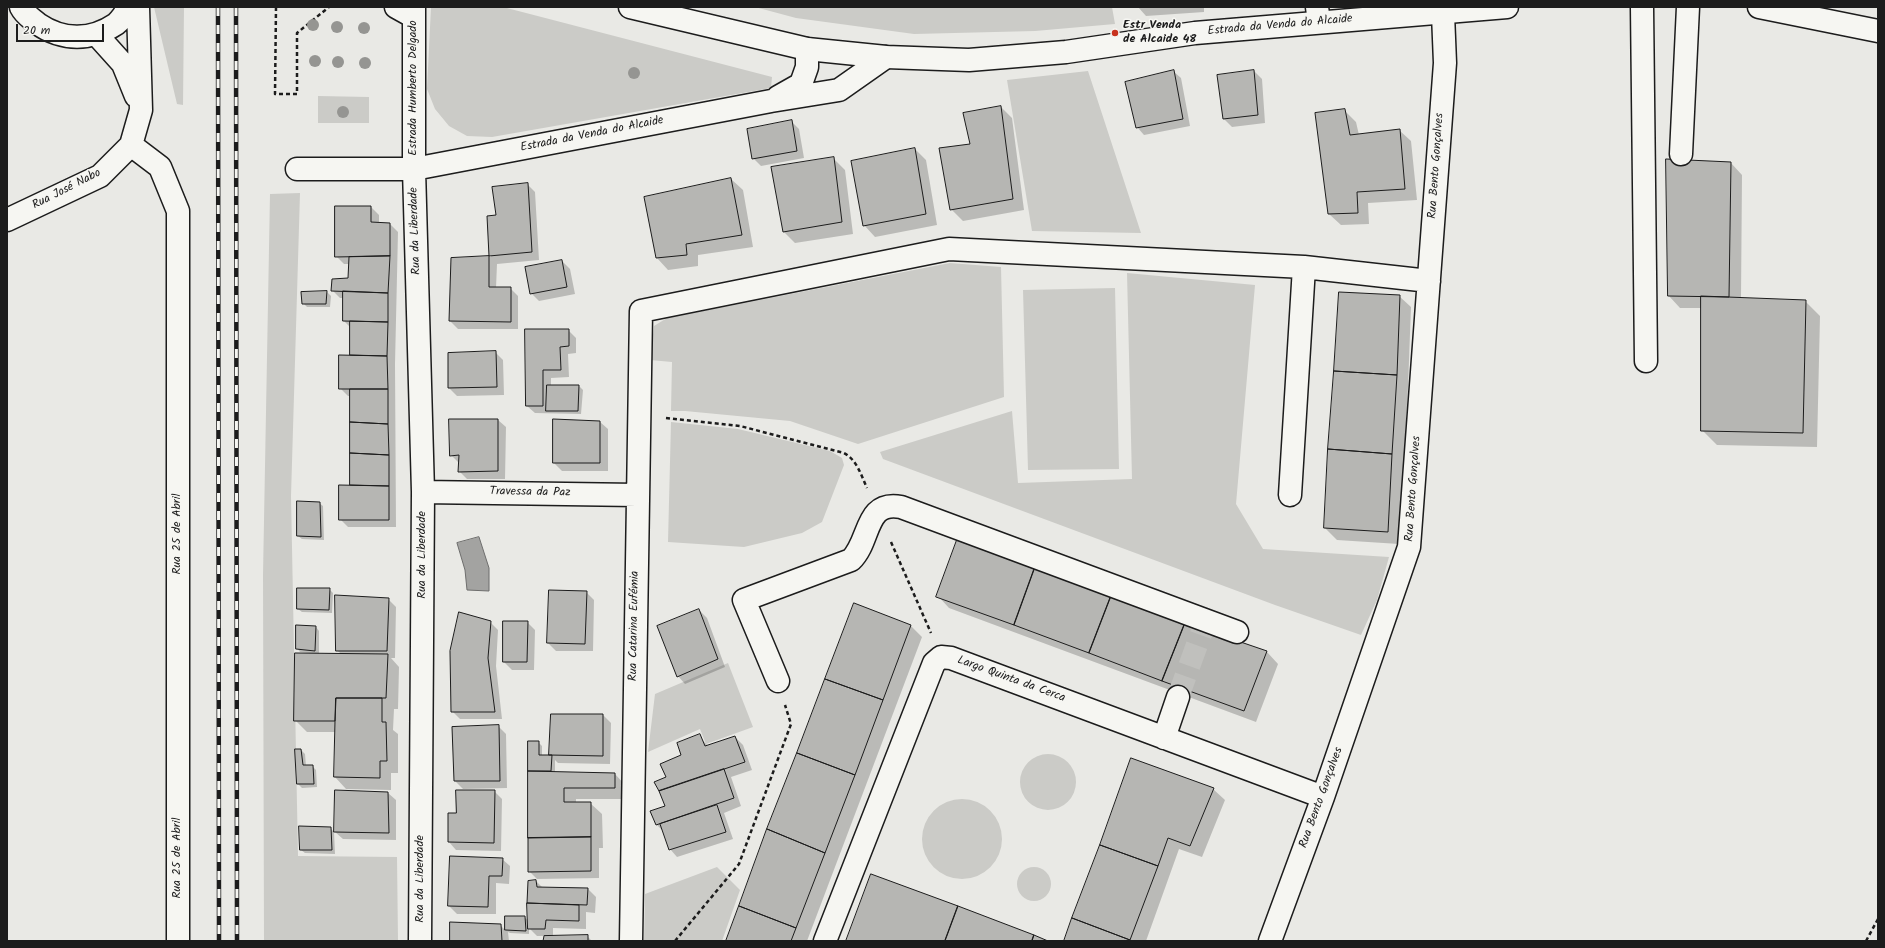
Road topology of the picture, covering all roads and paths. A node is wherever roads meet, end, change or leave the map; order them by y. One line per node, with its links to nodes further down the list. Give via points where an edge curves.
1 (21, 7): 15 (street, via 25,14 50,32 73,37)
2 (130, 7): 15 (street, via 117,23)
3 (138, 7): 19 (street)
4 (276, 7): 5 (path, via 275,94 297,94 297,33)
5 (329, 7)
6 (630, 7): 16 (street)
7 (1507, 7): 12 (street, Estrada da Venda do Alcaide)
8 (1642, 7): 27 (street)
9 (1688, 7): 21 (street)
10 (1759, 7): 14 (street)
11 (408, 10): 23 (street, Estrada Humberto Delgado)
12 (1443, 14): 13 (street, Estrada da Venda do Alcaide); 26 (street, Rua Bento Gonçalves, via 1445,63)
13 (1318, 15): 17 (street, Estrada da Venda do Alcaide, via 1066,52 969,60)
14 (1878, 31)
15 (96, 34): 19 (street, via 123,64)
16 (807, 49): 17 (street, Estrada da Venda do Alcaide); 18 (street, Estrada da Venda do Alcaide, via 807,67 801,84)
17 (886, 58): 18 (street, Estrada da Venda do Alcaide, via 840,90)
18 (770, 101): 23 (street, Estrada da Venda do Alcaide)
19 (141, 110): 20 (street)
20 (131, 146): 24 (street, Rua José Nabo, via 100,176); 40 (street, Rua 25 de Abril, via 160,167 178,212)
21 (1681, 154)
22 (297, 169): 23 (street, Estrada da Venda do Alcaide)
23 (414, 169): 29 (street, Rua da Liberdade)
24 (7, 220)
25 (1304, 267): 26 (street); 28 (street, Rua Catarina Eufémia, via 949,249 641,311); 31 (street)
26 (1429, 280): 38 (street, Rua Bento Gonçalves, via 1409,547)
27 (1646, 361)
28 (639, 416): 30 (street, Rua Catarina Eufémia); 32 (path, via 740,426 844,453 856,464)
29 (423, 492): 30 (street, Travessa da Paz); 41 (street, Rua da Liberdade)
30 (637, 495): 42 (street, Rua Catarina Eufémia)
31 (1290, 495)
32 (878, 510): 33 (street, via 892,506 900,507); 34 (path); 35 (street, via 872,517 861,548 851,560 744,600)
33 (1237, 632)
34 (941, 657): 37 (street, Largo Quinta da Cerca, via 951,658); 44 (street, Largo Quinta da Cerca, via 934,663)
35 (778, 682): 43 (path, via 791,724 739,864)
36 (1178, 698): 37 (street)
37 (1164, 738): 38 (street, Largo Quinta da Cerca)
38 (1323, 797): 45 (street, Rua Bento Gonçalves)
39 (1878, 919): 46 (path)
40 (178, 941)
41 (420, 941)
42 (630, 941)
43 (675, 941)
44 (825, 941)
45 (1270, 941)
46 (1866, 941)

